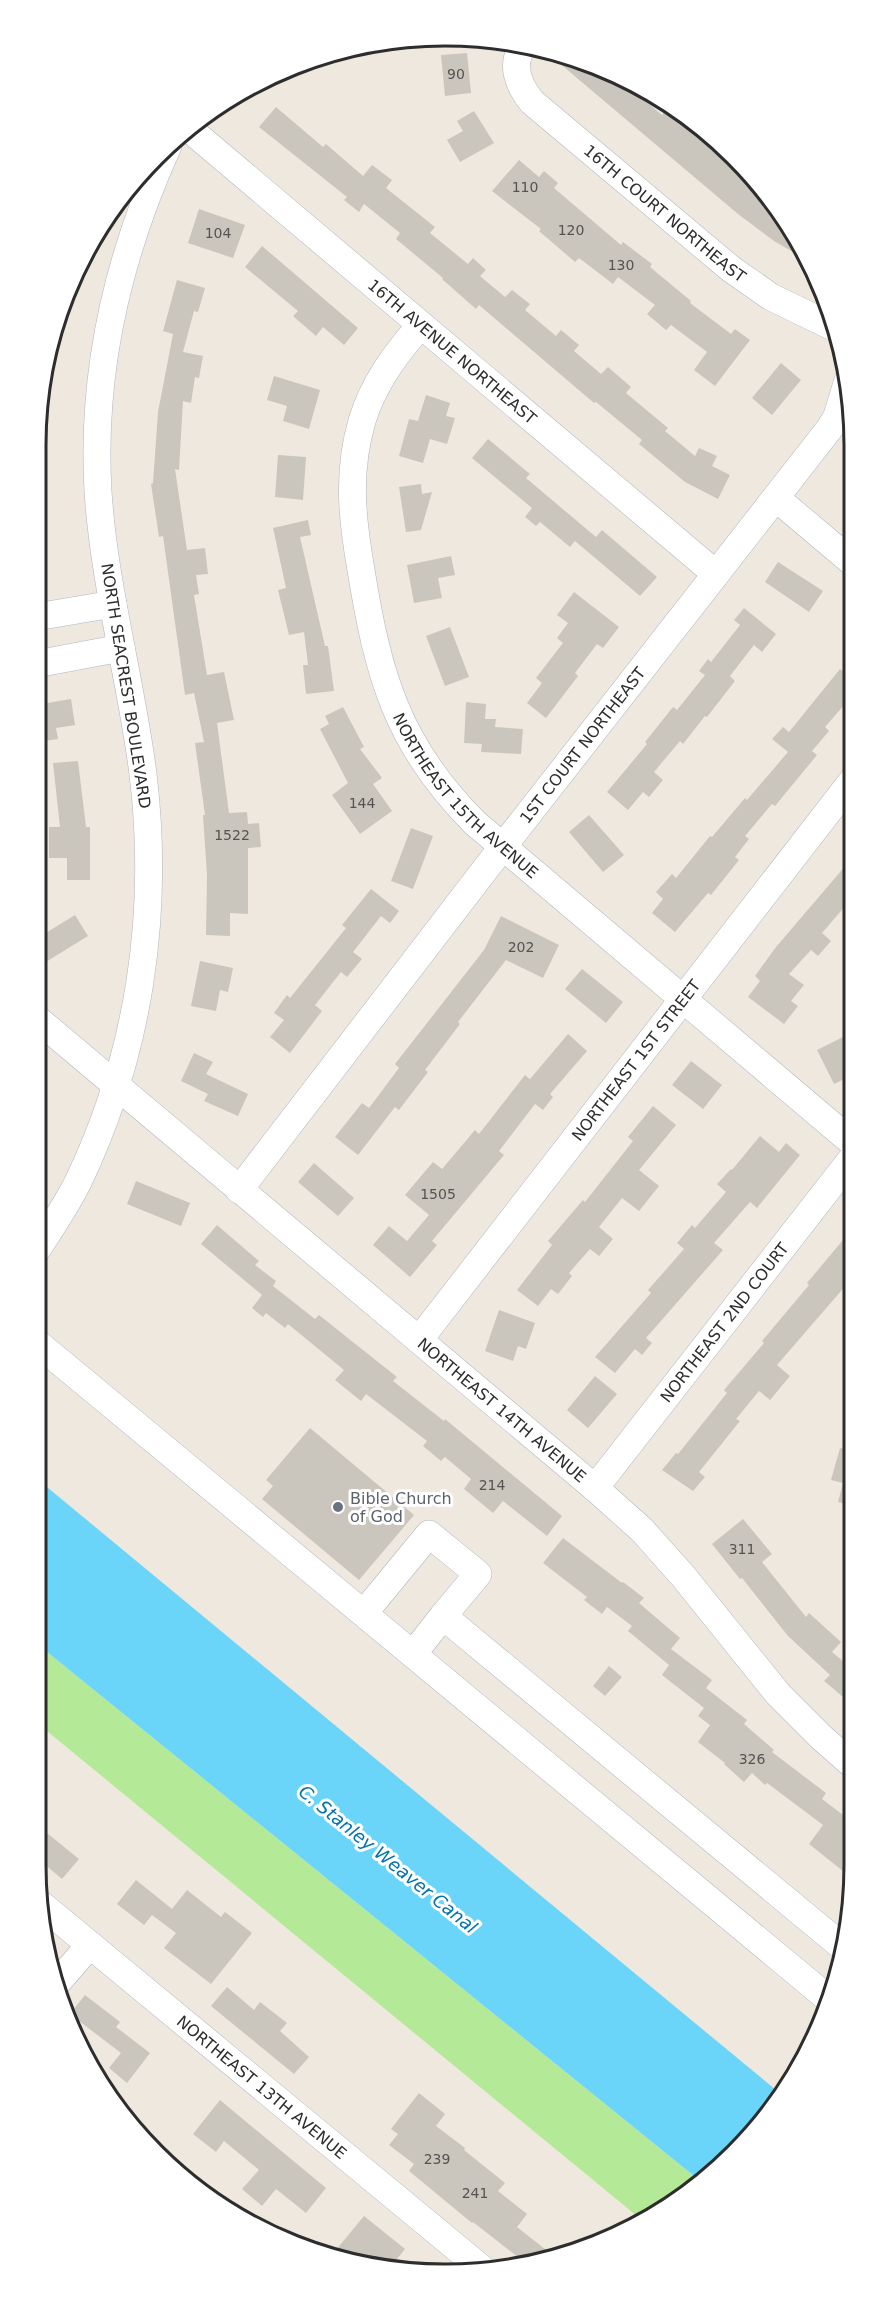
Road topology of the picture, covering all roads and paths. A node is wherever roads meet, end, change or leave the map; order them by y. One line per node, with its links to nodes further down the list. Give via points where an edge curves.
1 (521, 54): 4 (street, 16TH COURT NORTHEAST, via 517,78 532,102 731,269 771,297)
2 (195, 135): 5 (street, 16TH AVENUE NORTHEAST)
3 (158, 169): 10 (street, NORTH SEACREST BOULEVARD, via 131,238 112,307 103,362 98,489)
4 (825, 323)
5 (421, 325): 9 (street, 16TH AVENUE NORTHEAST); 15 (street, NORTHEAST 15TH AVENUE, via 382,377 362,421 354,453 352,518 374,645 386,688 404,729 455,803)
6 (842, 400): 7 (street, 1ST COURT NORTHEAST, via 830,428)
7 (776, 498): 8 (street); 9 (street, 1ST COURT NORTHEAST)
8 (844, 555)
9 (716, 574): 15 (street, 1ST COURT NORTHEAST)
10 (113, 604): 11 (street); 12 (street, NORTH SEACREST BOULEVARD)
11 (46, 615)
12 (121, 648): 13 (street); 18 (street, NORTH SEACREST BOULEVARD, via 142,772 150,884 138,996)
13 (46, 662)
14 (844, 791): 16 (street, NORTHEAST 1ST STREET)
15 (503, 848): 16 (street, NORTHEAST 15TH AVENUE); 21 (street, 1ST COURT NORTHEAST)
16 (682, 1000): 19 (street, NORTHEAST 15TH AVENUE); 23 (street, NORTHEAST 1ST STREET)
17 (46, 1026): 18 (street, NORTHEAST 14TH AVENUE)
18 (116, 1086): 21 (street, NORTHEAST 14TH AVENUE); 22 (street, NORTH SEACREST BOULEVARD, via 77,1184)
19 (844, 1135)
20 (844, 1169): 25 (street, NORTHEAST 2ND COURT)
21 (239, 1190): 23 (street, NORTHEAST 14TH AVENUE)
22 (46, 1235)
23 (419, 1340): 25 (street, NORTHEAST 14TH AVENUE)
24 (46, 1350): 26 (street)
25 (595, 1488): 29 (street, NORTHEAST 14TH AVENUE, via 642,1530 778,1694)
26 (364, 1613): 27 (street, via 429,1534 478,1574); 28 (street)
27 (443, 1616): 28 (street); 31 (street)
28 (413, 1654): 34 (street)
29 (844, 1757)
30 (49, 1911): 32 (street, NORTHEAST 13TH AVENUE)
31 (837, 1942)
32 (90, 1945): 33 (street); 35 (street, NORTHEAST 13TH AVENUE)
33 (63, 1976)
34 (823, 1994)
35 (452, 2260)

